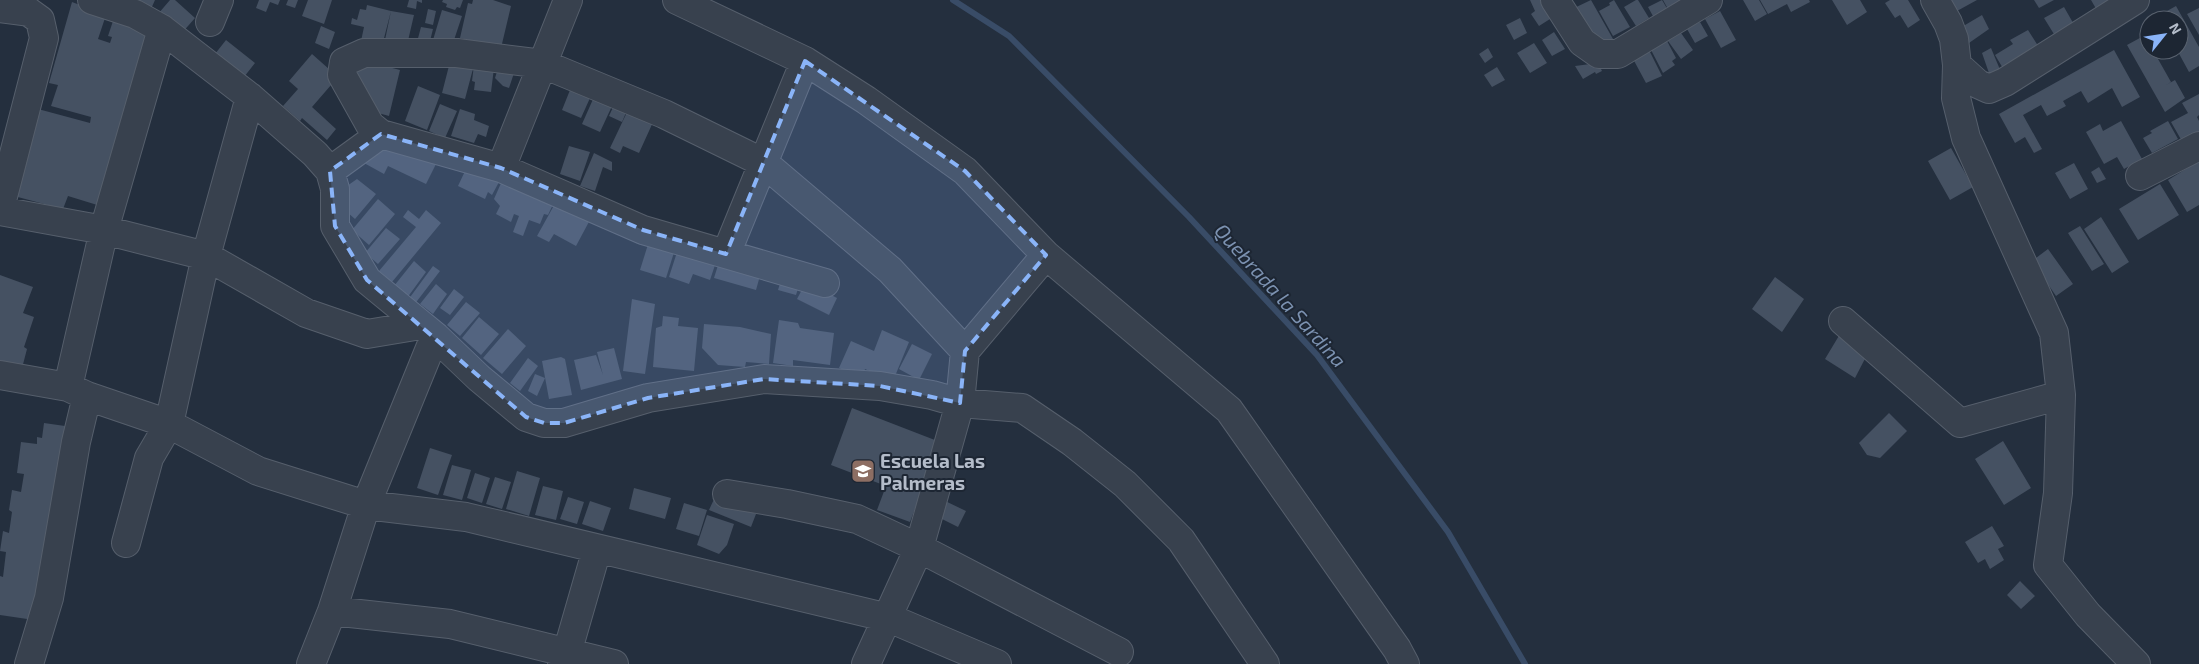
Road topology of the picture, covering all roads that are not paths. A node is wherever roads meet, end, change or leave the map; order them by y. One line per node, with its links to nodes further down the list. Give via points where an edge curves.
1 (92, 0): 10 (street, via 135,14)
2 (568, 0): 12 (street)
3 (677, 0): 11 (street)
4 (1555, 0): 5 (street, via 1582,42 1599,54 1618,54)
5 (1708, 0)
6 (1935, 0): 13 (street, via 1954,39)
7 (2135, 0): 9 (street)
8 (0, 8): 21 (street, via 29,12 40,20 44,38)
9 (2094, 10): 13 (street, via 2005,82 1989,89 1978,84)
10 (162, 29): 14 (street); 22 (street)
11 (805, 62): 17 (street); 24 (street, via 866,100 965,171)
12 (542, 64): 15 (street, via 457,53 364,53 344,62 342,75 370,126); 17 (street, via 664,114); 18 (street)
13 (1957, 65): 32 (street, via 1956,98 1966,138 2054,333)
14 (250, 97): 19 (street, via 294,134); 25 (street)
15 (381, 134): 18 (street); 19 (street)
16 (2199, 146): 20 (street)
17 (764, 163): 23 (street); 29 (street, via 890,270)
18 (501, 168): 23 (street, via 642,230)
19 (330, 171): 28 (street, via 335,189 335,226 367,280)
20 (2140, 176)
21 (0, 210): 22 (street)
22 (104, 230): 25 (street); 31 (street)
23 (726, 254): 26 (street)
24 (1046, 255): 29 (street); 50 (street, via 1229,410)
25 (206, 256): 28 (street, via 306,313 367,334); 34 (street)
26 (825, 283)
27 (1843, 321): 32 (street, via 1960,423)
28 (428, 330): 33 (street, via 526,417 544,423 564,423 648,398 764,379 880,386); 36 (street)
29 (965, 350): 33 (street)
30 (0, 374): 31 (street)
31 (78, 392): 34 (street); 44 (street, via 76,442 49,598)
32 (2061, 395): 51 (street, via 2058,493 2048,565 2088,614)
33 (960, 403): 38 (street); 49 (street, via 1022,408 1126,484 1181,540)
34 (169, 424): 36 (street, via 258,470); 37 (street, via 149,458)
35 (727, 494): 38 (street, via 857,519)
36 (366, 505): 39 (street, via 466,517); 40 (street)
37 (126, 543)
38 (919, 548): 41 (street); 42 (street)
39 (597, 549): 41 (street); 43 (street)
40 (332, 610): 43 (street, via 450,624); 45 (street)
41 (888, 618): 47 (street); 48 (street)
42 (1119, 652)
43 (564, 658): 46 (street)
44 (29, 664)
45 (311, 664)
46 (614, 664)
47 (866, 664)
48 (997, 664)
49 (1266, 664)
50 (1405, 664)
51 (2136, 664)

